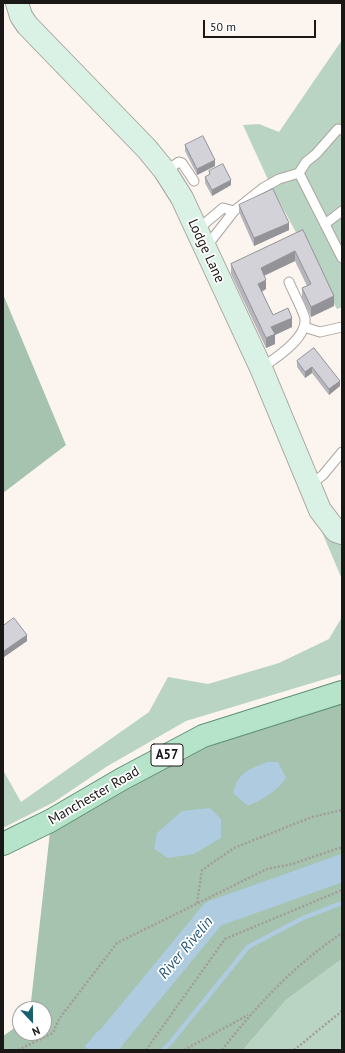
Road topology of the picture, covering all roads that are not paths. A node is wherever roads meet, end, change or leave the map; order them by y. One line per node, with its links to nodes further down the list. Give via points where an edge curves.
1 (17, 3): 3 (street, Lodge Lane, via 27,25 147,149)
2 (342, 130): 4 (lane, via 338,129 306,162)
3 (165, 171): 5 (lane, via 178,162 182,163); 9 (street, Lodge Lane, via 182,198)
4 (299, 173): 7 (lane, via 278,179); 8 (lane)
5 (194, 182)
6 (342, 211): 8 (lane)
7 (234, 212): 9 (lane); 9 (lane, via 223,208)
8 (325, 224): 10 (lane)
9 (201, 239): 14 (street, Lodge Lane)
10 (342, 258)
11 (289, 282): 13 (lane, via 305,319)
12 (342, 327): 13 (lane, via 320,332)
13 (304, 328): 14 (lane, via 300,336)
14 (261, 368): 16 (street, Lodge Lane)
15 (342, 452): 16 (lane)
16 (310, 486): 17 (street, Lodge Lane, via 320,510 336,531)
17 (342, 533)
18 (342, 692): 19 (main road, Manchester Road / A57, via 203,736 50,821)
19 (3, 844)

